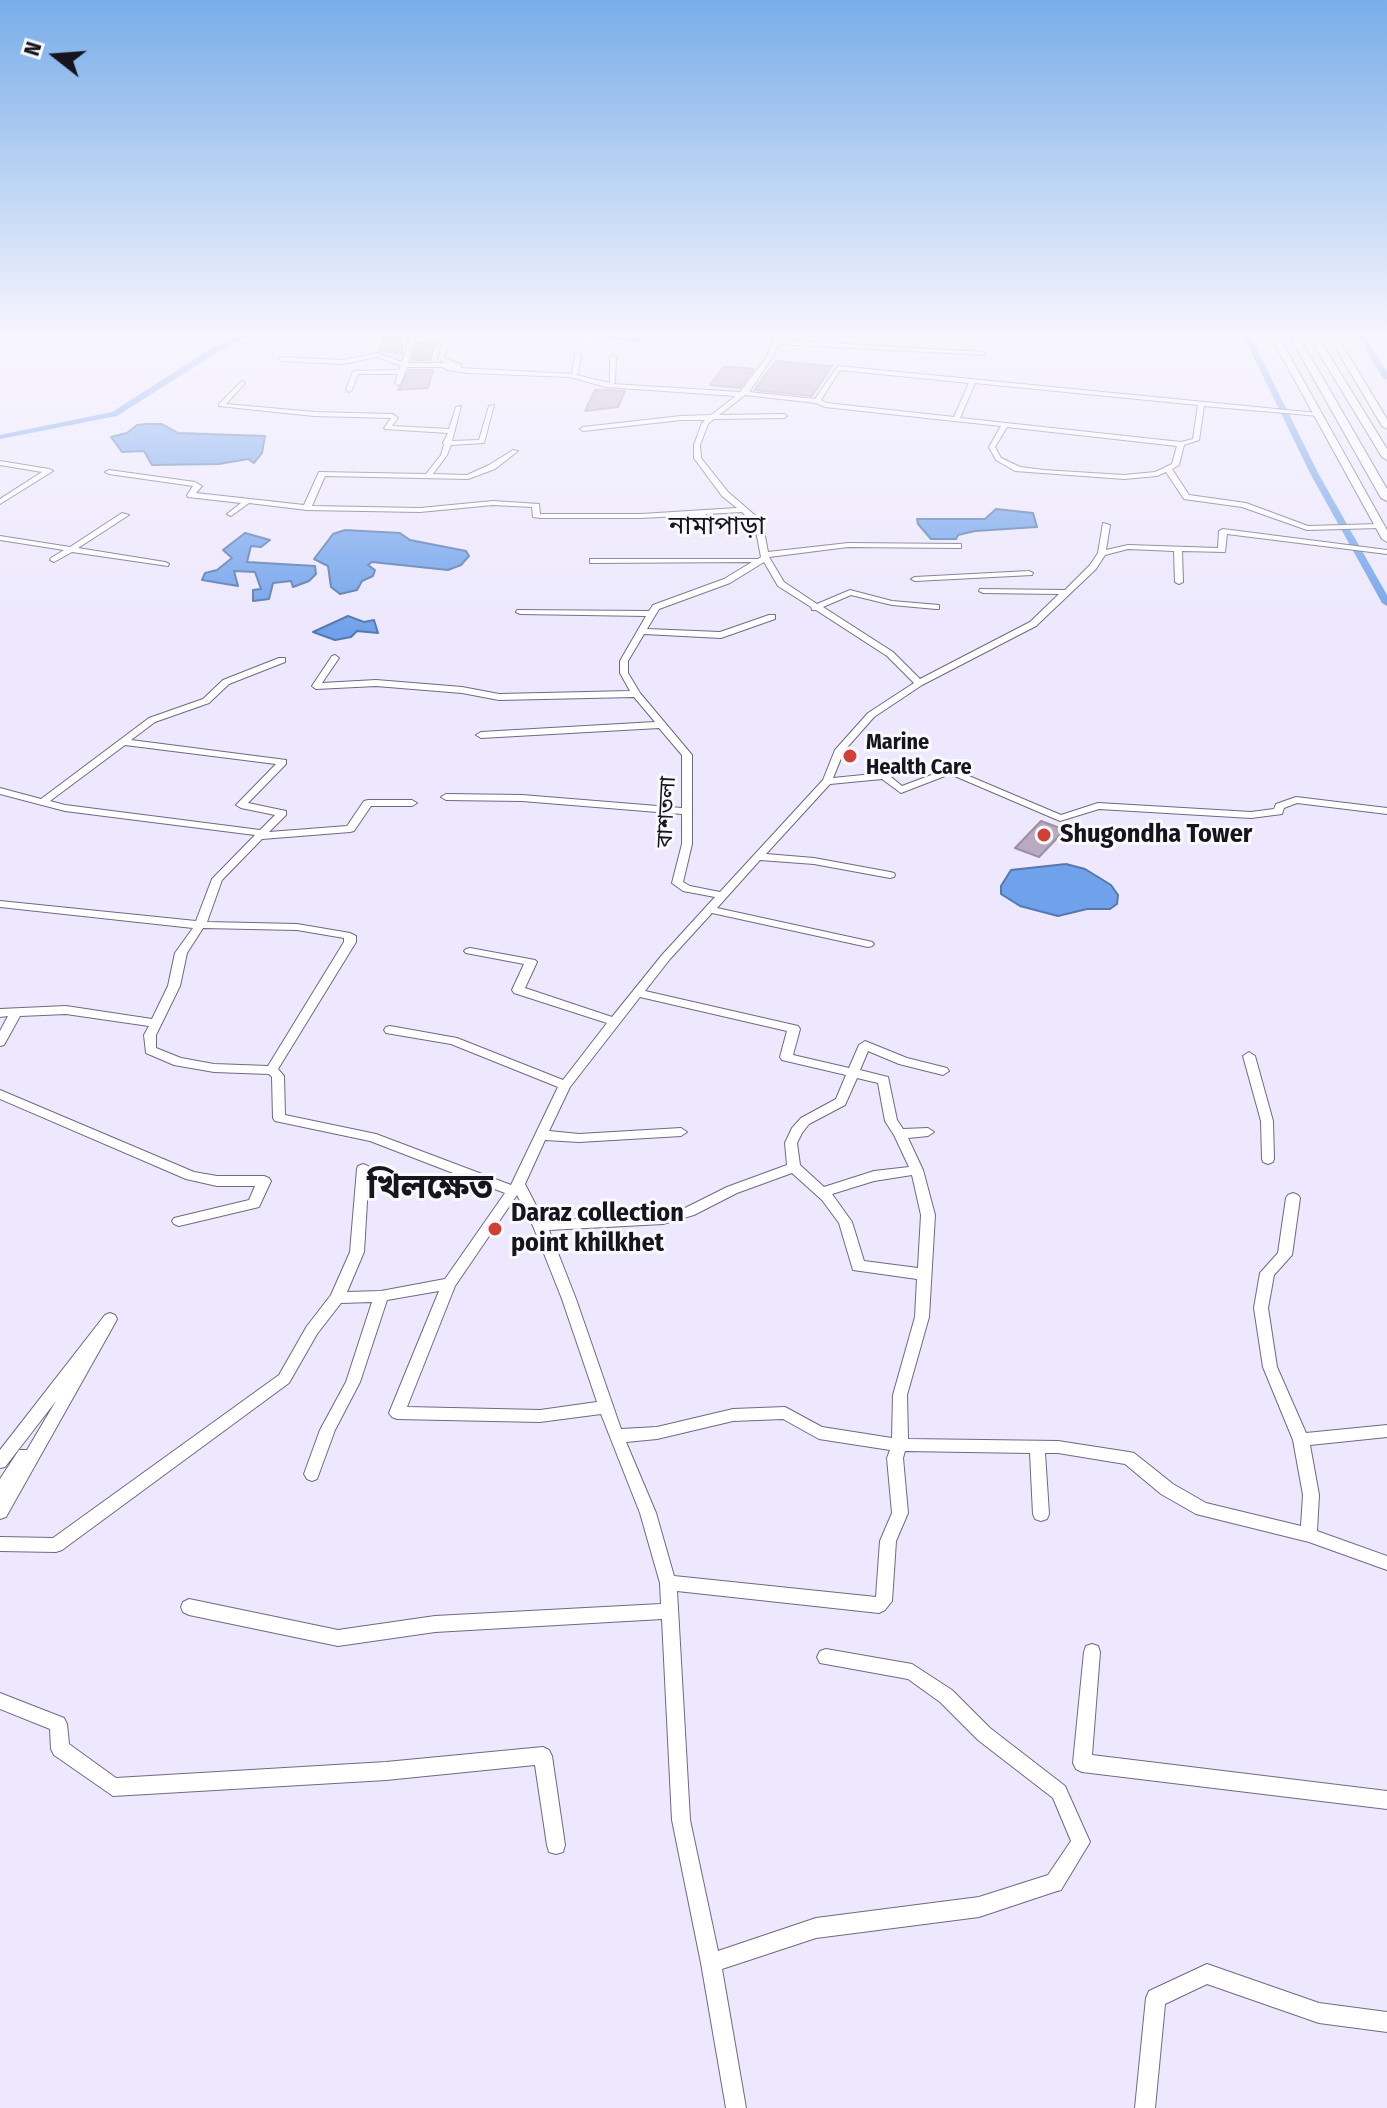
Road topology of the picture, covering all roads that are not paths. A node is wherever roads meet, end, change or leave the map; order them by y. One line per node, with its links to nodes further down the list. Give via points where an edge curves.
1 (451, 433): 10 (street)
2 (484, 433): 10 (street, via 482,442)
3 (700, 433): 25 (street, via 698,458 707,474)
4 (1001, 433): 16 (street, via 992,451 1018,469 1124,477)
5 (1083, 433): 11 (street)
6 (1197, 433): 11 (street, via 1196,440)
7 (1327, 433): 15 (main road)
8 (1350, 433): 19 (highway)
9 (1372, 433): 13 (highway)
10 (446, 443): 18 (street)
11 (1181, 444): 16 (street)
12 (515, 451): 18 (street, via 477,475)
13 (1387, 457)
14 (2, 463): 21 (street, via 49,471)
15 (1347, 469): 27 (main road, via 1364,482); 29 (main road)
16 (1169, 471): 29 (street, via 1187,497 1243,505 1297,526 1363,527)
17 (109, 472): 20 (street, via 195,484 194,496)
18 (428, 476): 22 (street, via 322,474)
19 (1387, 498)
20 (247, 501): 22 (street); 24 (street)
21 (0, 502)
22 (307, 508): 23 (street, via 420,510 493,503 536,506 540,516)
23 (702, 512): 25 (street); 25 (street, via 711,522)
24 (231, 514)
25 (749, 514): 37 (street, via 760,531)
26 (125, 515): 34 (street)
27 (1387, 517)
28 (1106, 525): 36 (street)
29 (1382, 535): 31 (street)
30 (0, 538): 34 (street)
31 (1352, 545): 33 (street, via 1223,531 1222,550); 35 (street)
32 (958, 546): 37 (street, via 848,545)
33 (1178, 548): 36 (street, via 1128,547); 43 (street)
34 (69, 550): 38 (street); 40 (street)
35 (1385, 551)
36 (1102, 553): 45 (street)
37 (762, 558): 39 (street); 47 (street, via 781,584); 49 (street, via 727,581 670,600)
38 (54, 560)
39 (593, 561)
40 (165, 564)
41 (1029, 573): 42 (street)
42 (915, 579)
43 (1179, 582)
44 (983, 591): 45 (street)
45 (1066, 592): 54 (street, via 1033,624)
46 (936, 607): 47 (street, via 850,592)
47 (815, 608): 54 (street, via 890,654)
48 (520, 612): 49 (street)
49 (651, 614): 51 (street, বাশতলা)
50 (772, 617): 51 (street, via 721,635)
51 (642, 631): 55 (street, বাশতলা, via 624,661 624,673)
52 (335, 658): 55 (street, via 316,686 376,683 499,697)
53 (282, 660): 58 (street, via 226,682 206,701 152,720)
54 (919, 683): 61 (street, via 871,715 840,750)
55 (636, 694): 56 (street, বাশতলা)
56 (659, 725): 57 (street); 66 (street, বাশতলা, via 687,755)
57 (481, 735)
58 (125, 742): 64 (street); 68 (street, via 283,762 241,805 282,811)
59 (913, 766): 60 (street)
60 (884, 776): 61 (street); 67 (street, via 901,790 950,771 1060,818 1098,806 1251,815 1278,812 1296,800)
61 (827, 781): 69 (street)
62 (0, 791): 64 (street)
63 (446, 797): 66 (street)
64 (43, 802): 68 (street)
65 (412, 803): 68 (street, via 368,803 350,829)
66 (688, 811): 71 (street, বাশতলা, via 677,883)
67 (1387, 811)
68 (262, 835): 74 (street, via 221,872)
69 (760, 857): 70 (street); 71 (street)
70 (890, 875)
71 (721, 895): 73 (street)
72 (0, 904): 74 (street)
73 (708, 909): 75 (street); 77 (street)
74 (200, 925): 81 (street, via 181,953 174,986); 85 (street, via 297,927 350,936)
75 (868, 944)
76 (470, 951): 80 (street, via 531,962 518,990)
77 (638, 993): 80 (street); 87 (street, via 794,1029 786,1057)
78 (16, 1012): 79 (street); 81 (street, via 66,1010); 83 (street)
79 (0, 1013)
80 (615, 1022): 88 (street)
81 (154, 1023): 85 (street, via 150,1050 178,1062)
82 (390, 1030): 88 (street, via 453,1041)
83 (0, 1042)
84 (1249, 1056): 94 (street, via 1267,1121)
85 (272, 1070): 98 (street, via 278,1076 279,1118 372,1137)
86 (943, 1071): 87 (street, via 865,1045)
87 (852, 1072): 92 (street, via 884,1080 891,1121); 95 (street, via 841,1102 796,1131 791,1143)
88 (565, 1085): 93 (street)
89 (0, 1094): 101 (street, via 191,1176 264,1181 254,1204)
90 (681, 1132): 93 (street)
91 (928, 1132): 92 (street)
92 (900, 1134): 97 (street)
93 (544, 1135): 98 (street)
94 (1268, 1159)
95 (794, 1167): 99 (street); 102 (street, via 663,1219)
96 (363, 1169): 106 (street, via 357,1252)
97 (917, 1170): 99 (street); 103 (street, via 928,1215)
98 (516, 1187): 102 (street); 104 (street)
99 (822, 1192): 103 (street, via 845,1222 858,1266)
100 (1293, 1198): 111 (street, via 1285,1255 1267,1273 1261,1308 1270,1367)
101 (179, 1221)
102 (540, 1226): 108 (street)
103 (923, 1274): 112 (street, via 922,1317 900,1395)
104 (449, 1284): 105 (street); 108 (street, via 397,1413 540,1416)
105 (381, 1296): 106 (street); 115 (street, via 353,1382)
106 (337, 1298): 120 (street, via 284,1379 56,1545)
107 (110, 1319): 114 (street); 116 (street); 117 (street)
108 (606, 1407): 110 (street)
109 (1387, 1431): 111 (street)
110 (616, 1436): 112 (street, via 657,1433 733,1415 785,1413 819,1433); 122 (street, via 648,1513)
111 (1301, 1440): 119 (street, via 1311,1495)
112 (900, 1445): 113 (street); 122 (street, via 895,1458 900,1513 888,1541 884,1601 879,1605)
113 (1037, 1447): 118 (street); 119 (street, via 1129,1458 1202,1509)
114 (0, 1462)
115 (312, 1474)
116 (0, 1492)
117 (0, 1512)
118 (1041, 1514)
119 (1309, 1535): 121 (street)
120 (0, 1544)
121 (1387, 1563)
122 (668, 1583): 124 (street)
123 (189, 1607): 124 (street, via 338,1638 435,1624)
124 (670, 1611): 130 (street, via 681,1820)
125 (1092, 1652): 128 (street, via 1082,1763)
126 (826, 1657): 130 (street, via 912,1672 946,1696 984,1734 1059,1792 1081,1842 1054,1883 1039,1888 979,1907 816,1928)
127 (0, 1701): 129 (street, via 58,1724 60,1749 113,1787 543,1756)
128 (1387, 1800)
129 (556, 1845)
130 (711, 1963): 132 (street)
131 (1387, 2022): 133 (street, via 1319,2013 1207,1974 1156,1998)
132 (736, 2108)
133 (1145, 2108)

